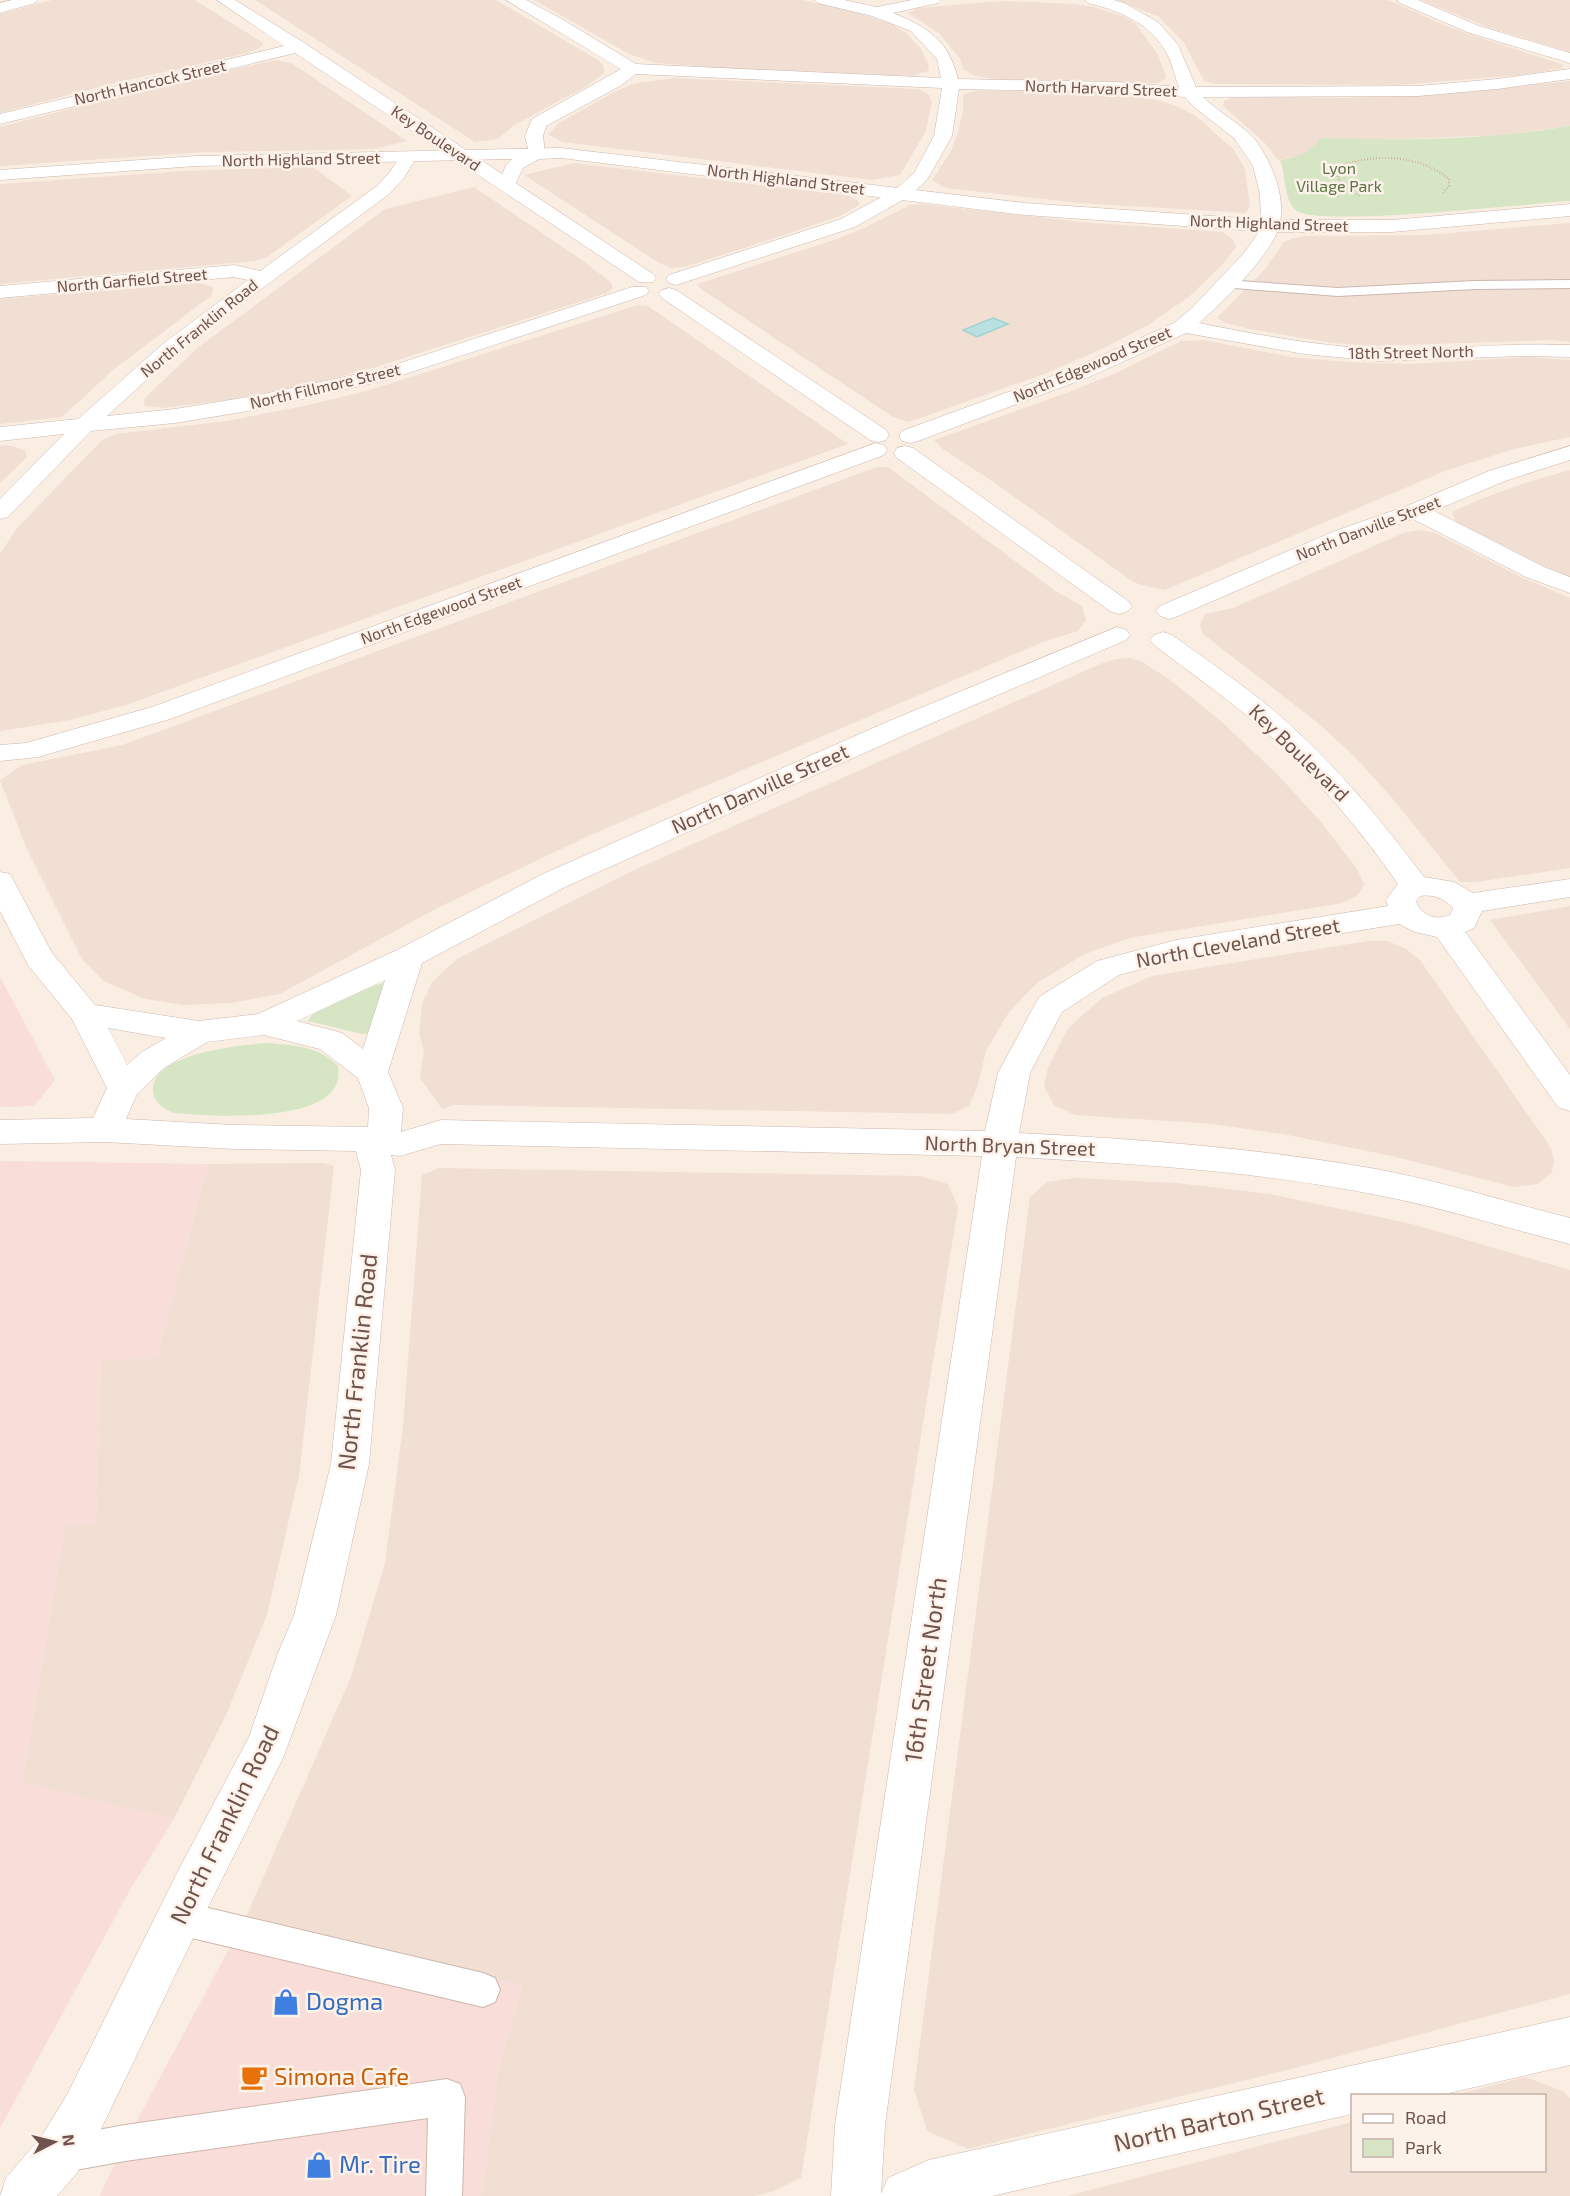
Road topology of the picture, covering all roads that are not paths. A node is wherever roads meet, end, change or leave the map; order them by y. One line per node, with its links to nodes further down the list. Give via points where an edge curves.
1 (30, 0): 8 (street)
2 (225, 0): 10 (street, Key Boulevard)
3 (514, 0): 12 (street)
4 (823, 0): 9 (street)
5 (933, 0): 9 (street)
6 (1093, 0): 15 (street, via 1132,11 1157,29 1175,54)
7 (1405, 0): 11 (street, via 1473,29)
8 (0, 8)
9 (877, 12): 14 (street, via 917,28 945,58)
10 (300, 47): 16 (street, North Hancock Street); 17 (street, Key Boulevard)
11 (1570, 58)
12 (632, 69): 14 (street, North Harvard Street); 18 (street, via 538,123 534,136)
13 (1570, 74): 15 (street, North Harvard Street, via 1418,91)
14 (951, 84): 15 (street, North Harvard Street); 23 (street, via 943,135 921,176)
15 (1188, 91): 25 (street, via 1194,100 1241,134 1258,155 1268,182)
16 (0, 119)
17 (437, 138): 19 (street, Key Boulevard); 20 (street)
18 (536, 153): 19 (street, North Highland Street); 22 (street, via 515,165); 23 (street, North Highland Street, via 597,156)
19 (463, 155): 20 (street, North Highland Street); 22 (street, Key Boulevard)
20 (408, 157): 21 (street, North Highland Street, via 196,161); 26 (street, North Franklin Road, via 383,190)
21 (0, 175)
22 (507, 185): 29 (street, Key Boulevard)
23 (902, 193): 25 (street, North Highland Street, via 1025,209); 30 (street, via 844,225)
24 (1570, 210): 25 (street, North Highland Street, via 1392,226)
25 (1270, 226): 27 (street, North Edgewood Street, via 1248,261)
26 (262, 278): 31 (street, North Garfield Street, via 234,271); 34 (street, North Franklin Road, via 171,347)
27 (1226, 284): 28 (lane, via 1338,292); 32 (street, North Edgewood Street)
28 (1570, 284)
29 (643, 285): 30 (street, via 653,295); 34 (street, North Fillmore Street, via 387,374 254,403)
30 (673, 287): 36 (street)
31 (0, 292)
32 (1183, 326): 33 (street, 18th Street North, via 1278,345 1347,353 1437,354 1532,348); 37 (street, North Edgewood Street)
33 (1570, 351)
34 (86, 425): 35 (street, North Fillmore Street); 40 (street, North Franklin Road)
35 (0, 434)
36 (877, 442): 37 (street, via 890,454); 45 (street, North Edgewood Street, via 162,713 28,750)
37 (908, 444): 42 (street)
38 (1570, 453): 39 (street, North Danville Street, via 1497,476)
39 (1415, 511): 41 (street); 42 (street, North Danville Street)
40 (0, 512)
41 (1570, 586)
42 (1144, 606): 43 (street, via 1110,612 1106,620); 44 (street, via 1176,619 1178,627)
43 (1117, 635): 44 (street, via 1140,642); 51 (street, North Danville Street, via 555,880)
44 (1163, 640): 48 (street, Key Boulevard, via 1267,718 1326,774 1349,799)
45 (0, 753)
46 (0, 881): 52 (street, via 39,958)
47 (1570, 888): 49 (street)
48 (1411, 900): 49 (street, via 1432,886 1449,890); 50 (street, via 1424,924); 61 (street, North Cleveland Street, via 1108,968 1050,1005 1014,1073)
49 (1466, 904): 50 (street, via 1468,913 1463,921)
50 (1446, 927): 57 (street)
51 (408, 957): 53 (street, North Danville Street); 55 (street)
52 (85, 1014): 54 (street); 56 (street)
53 (264, 1024): 54 (street); 55 (street, via 331,1041)
54 (199, 1032): 56 (street, via 153,1060)
55 (372, 1072): 59 (street, North Franklin Road)
56 (123, 1088): 58 (street)
57 (1570, 1099)
58 (105, 1130): 59 (street, North Bryan Street, via 234,1137); 60 (street)
59 (379, 1130): 61 (street, North Bryan Street, via 400,1144 441,1132); 63 (street, North Franklin Road, via 350,1464 315,1615 268,1744)
60 (0, 1132)
61 (1001, 1144): 62 (street, North Bryan Street, via 1226,1160 1377,1182); 69 (street, 16th Street North, via 860,2125)
62 (1570, 1231)
63 (179, 1918): 64 (lane); 66 (street, North Franklin Road)
64 (483, 1990)
65 (1570, 2041): 70 (street, North Barton Street, via 929,2185)
66 (59, 2155): 67 (street, North Franklin Road); 68 (lane, via 447,2097)
67 (24, 2196)
68 (444, 2196)
69 (856, 2196)
70 (906, 2196)

